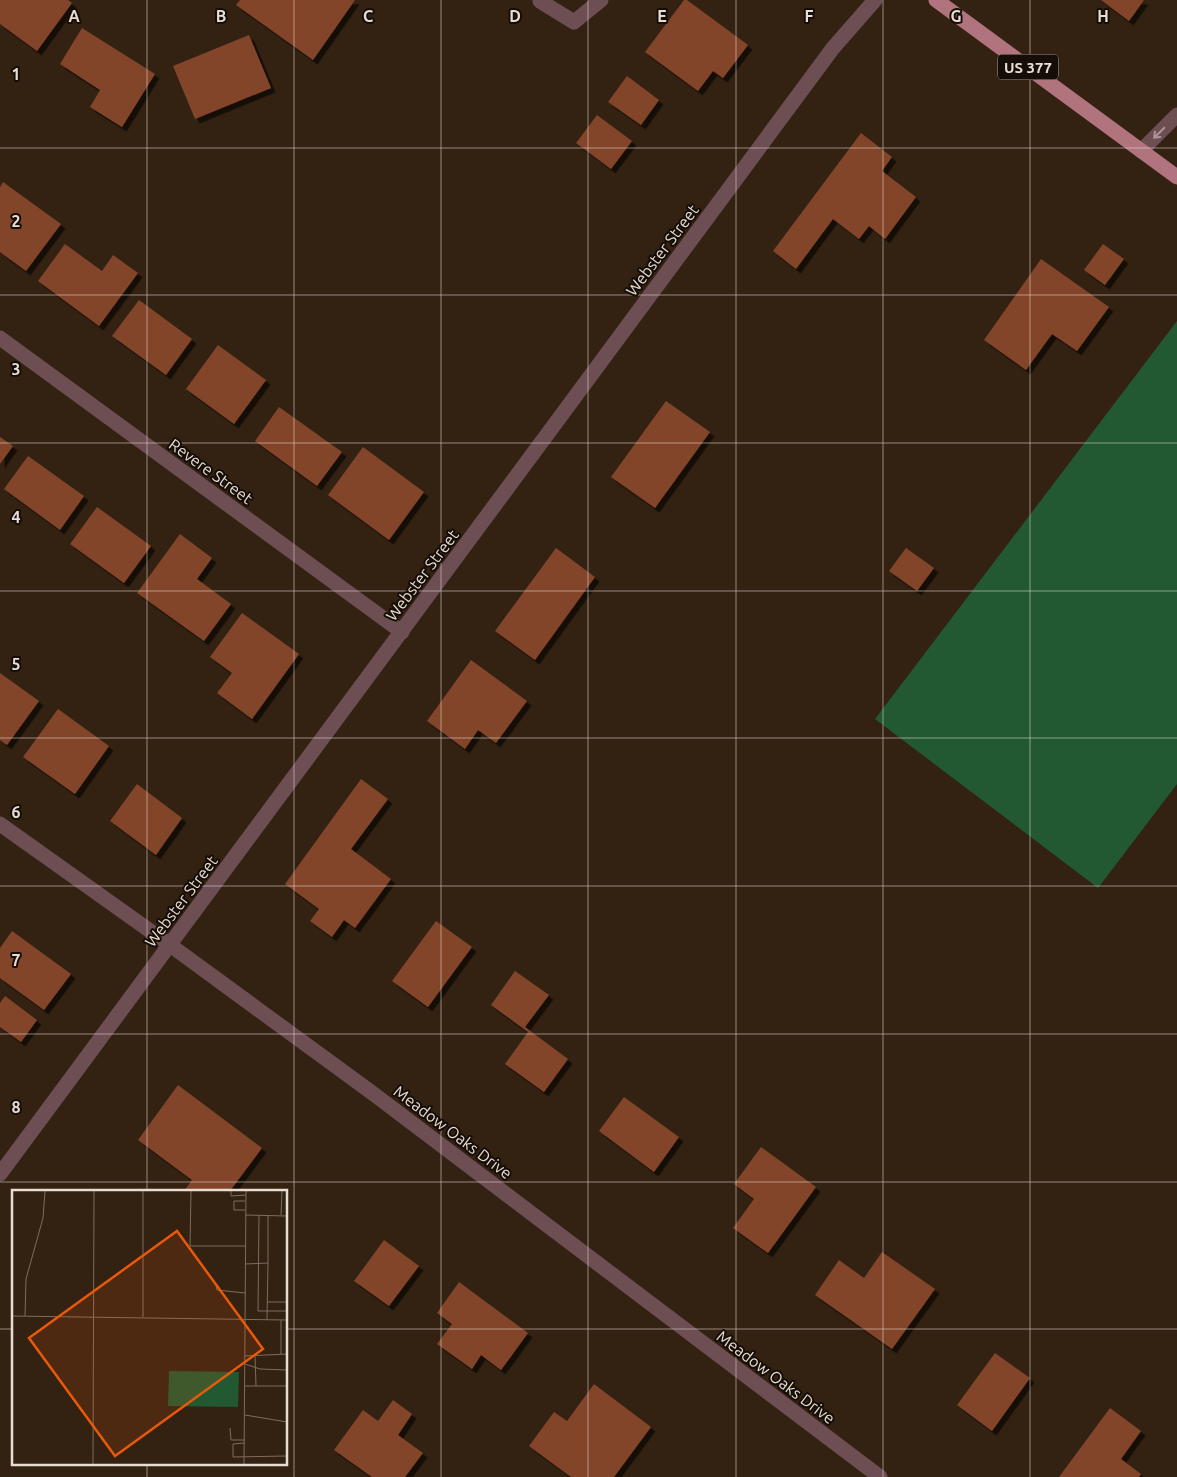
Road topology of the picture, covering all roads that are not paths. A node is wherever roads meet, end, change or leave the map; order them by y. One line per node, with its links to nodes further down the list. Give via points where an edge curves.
1 (601, 0): 4 (street, via 574,22)
2 (875, 0): 9 (street, Webster Street, via 833,48)
3 (936, 0): 6 (main road, US 377)
4 (540, 1)
5 (1177, 115): 6 (street, one-way to 6)
6 (1141, 151): 7 (main road, US 377)
7 (1177, 177)
8 (0, 338): 9 (street, Revere Street)
9 (402, 632): 11 (street, Webster Street)
10 (0, 824): 11 (street, Meadow Oaks Drive)
11 (170, 945): 12 (street, Webster Street); 13 (street, Meadow Oaks Drive, via 371,1092)
12 (0, 1174)
13 (880, 1477)

